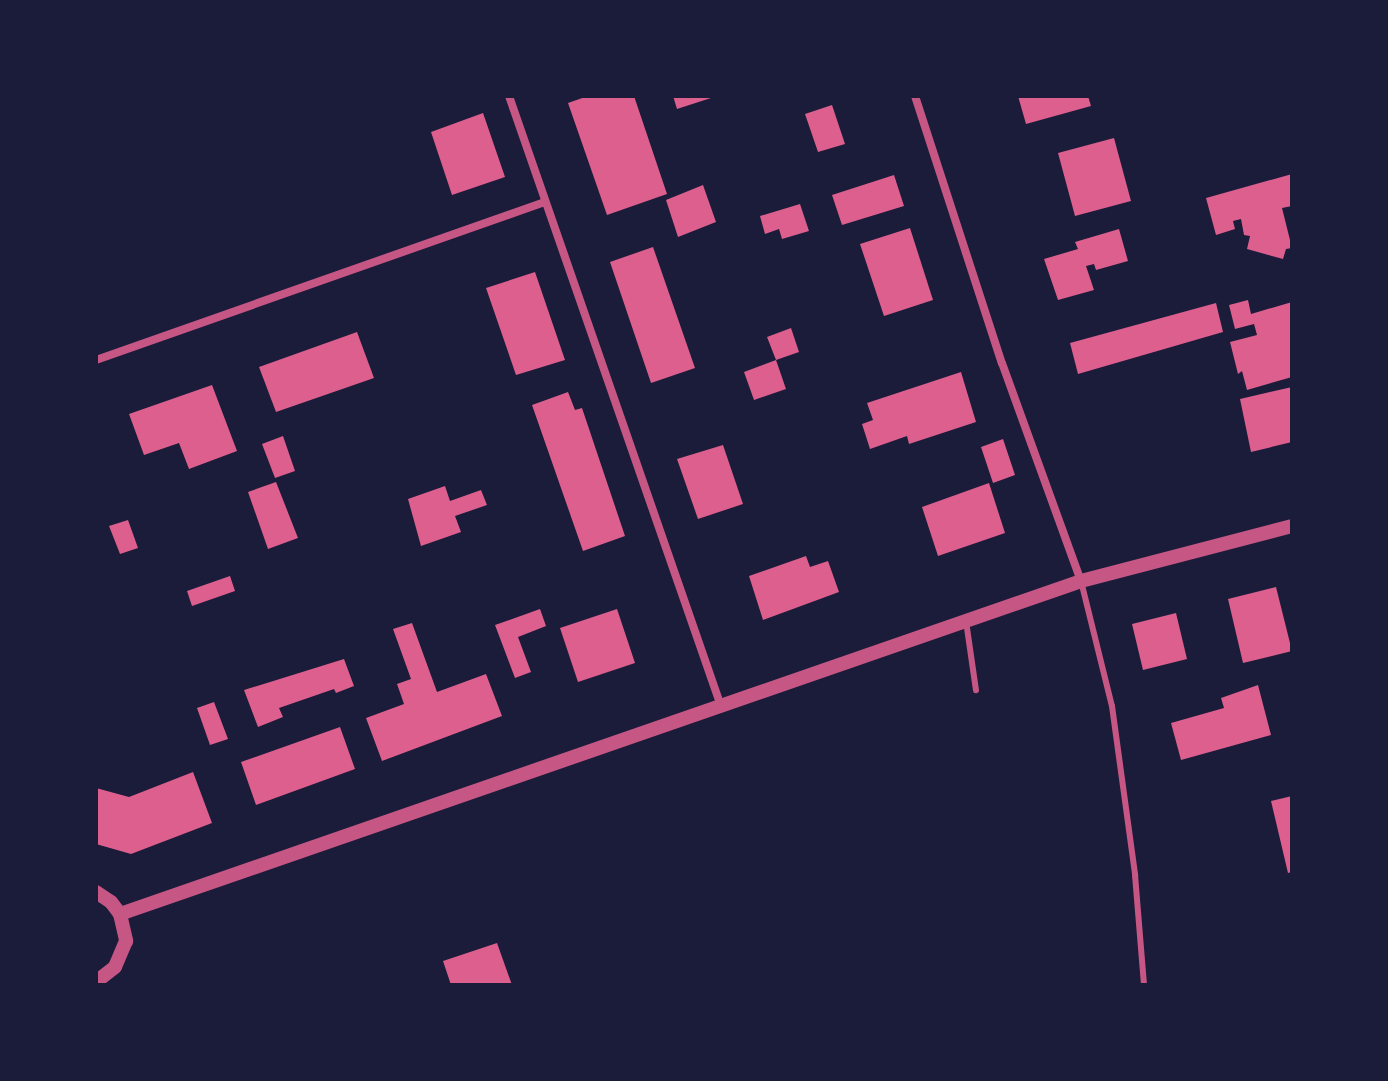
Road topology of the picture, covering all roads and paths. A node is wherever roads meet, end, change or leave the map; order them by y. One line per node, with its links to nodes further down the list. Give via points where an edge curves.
1 (509, 96): 3 (street)
2 (915, 96): 6 (street, via 1002,363)
3 (544, 202): 4 (street); 9 (street)
4 (96, 360)
5 (1292, 526): 6 (street)
6 (1081, 581): 7 (street); 13 (lane, via 1112,706)
7 (966, 621): 8 (lane); 9 (street)
8 (976, 690)
9 (721, 706): 11 (street)
10 (96, 892): 11 (street)
11 (120, 914): 12 (street, via 125,927 122,955)
12 (100, 983)
13 (1144, 985)

